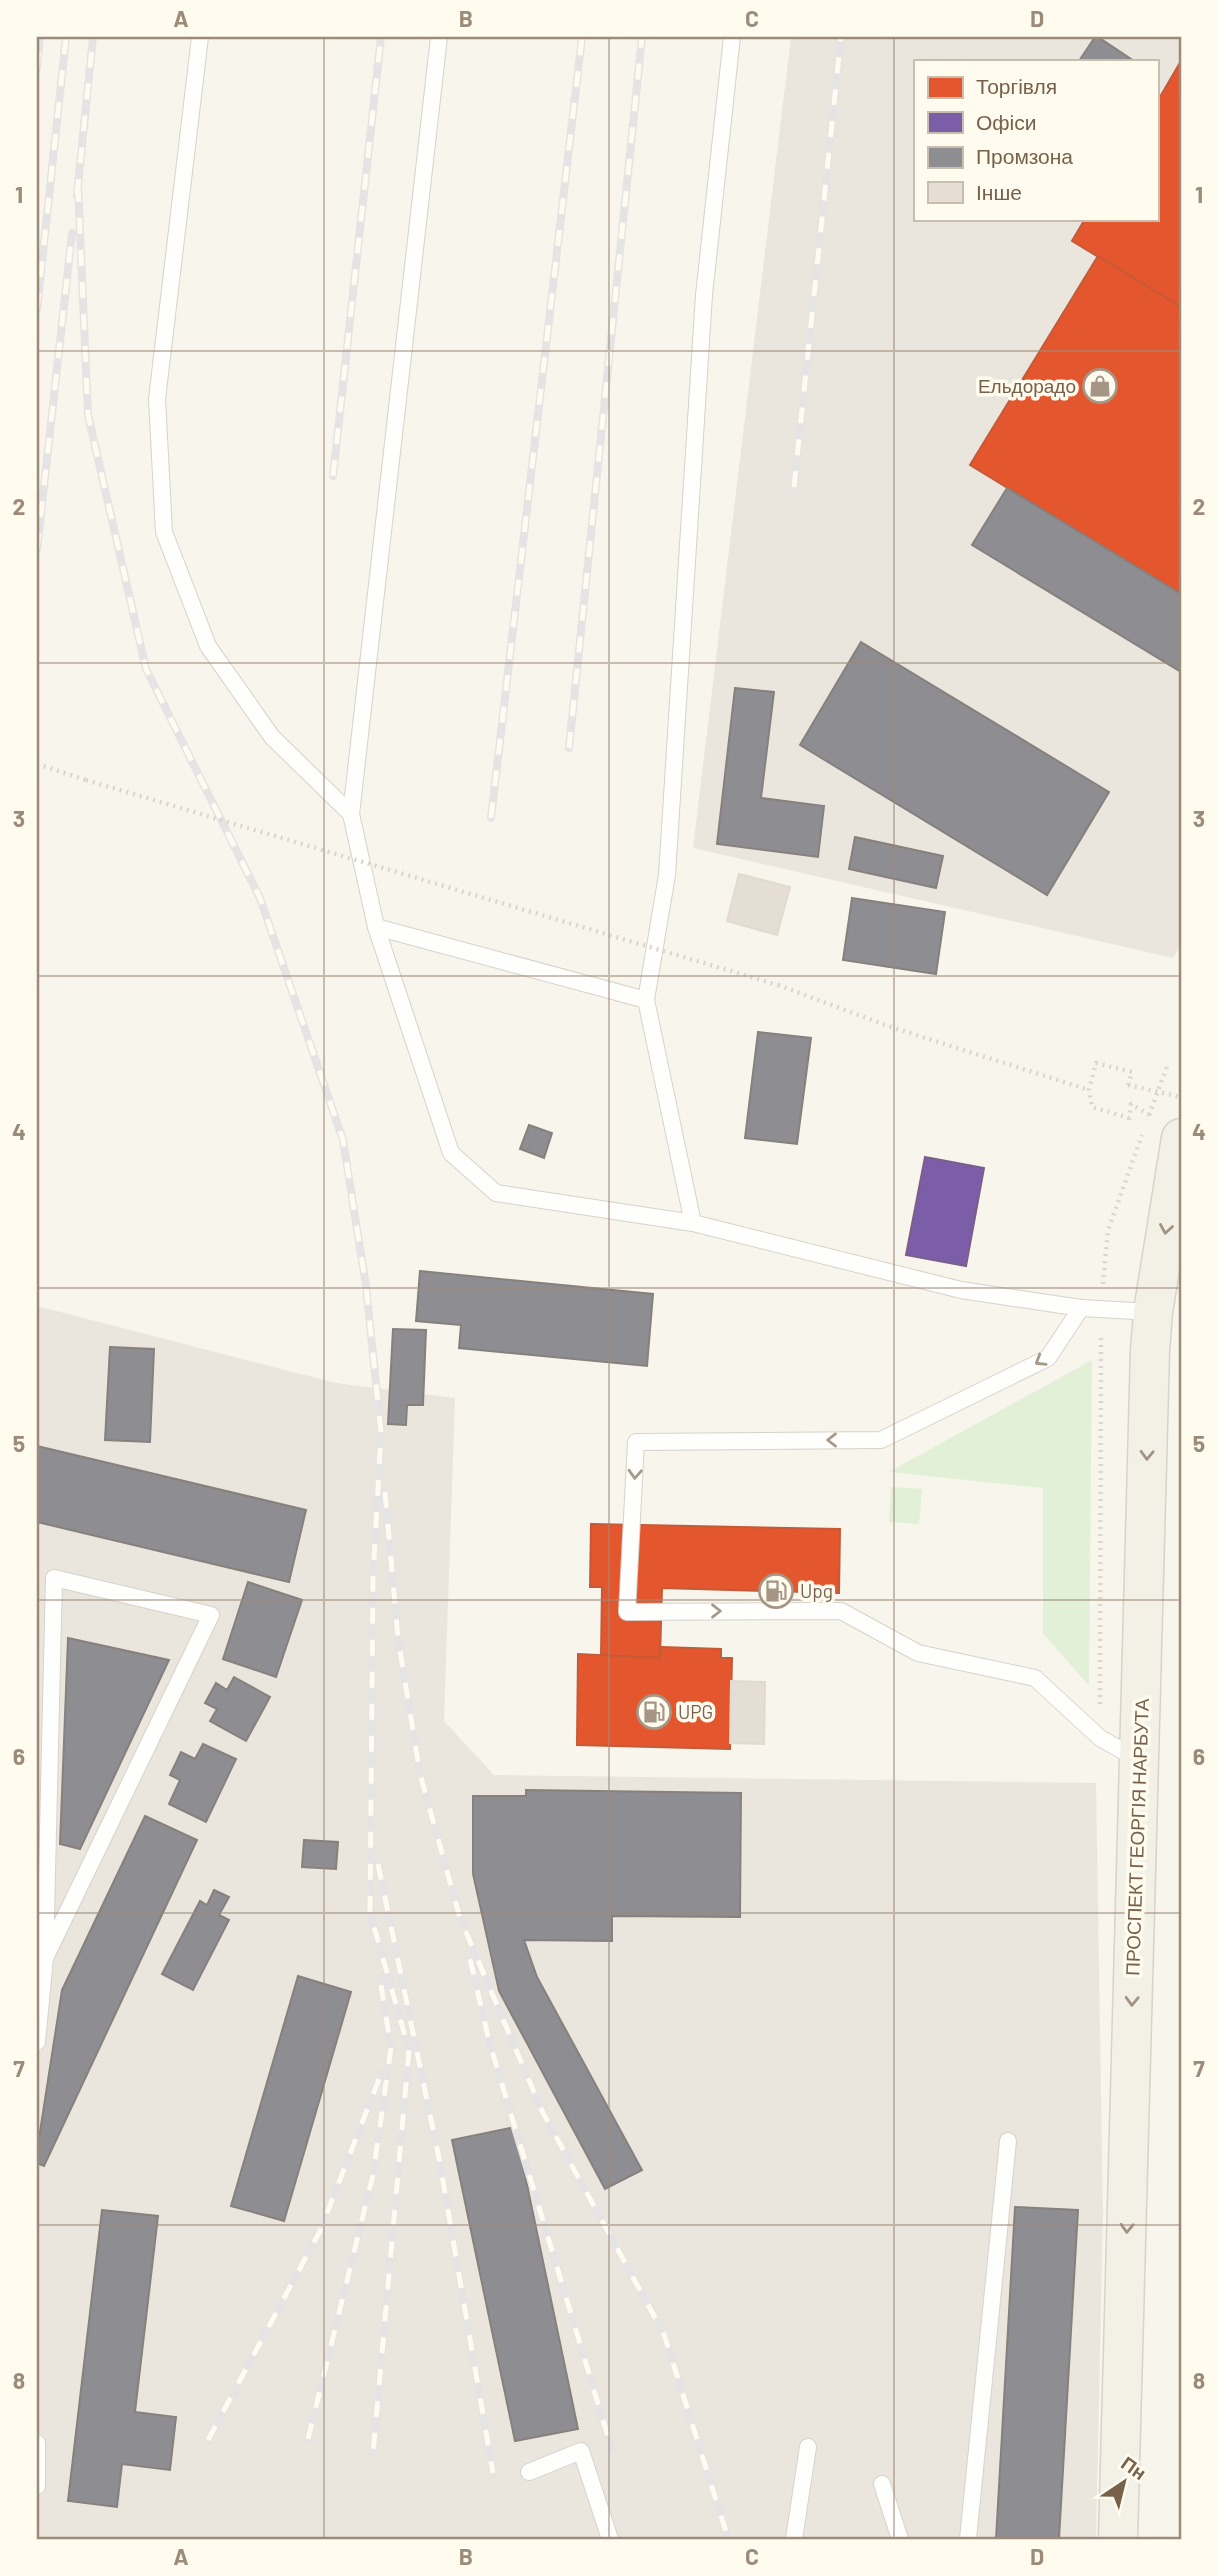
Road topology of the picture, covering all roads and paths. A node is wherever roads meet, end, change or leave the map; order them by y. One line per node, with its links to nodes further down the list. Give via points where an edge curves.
1 (200, 37): 5 (lane, via 157,399 164,532 208,646 272,737)
2 (439, 37): 5 (lane)
3 (732, 37): 7 (lane, via 704,295 667,875)
4 (37, 764): 9 (path, bridge, via 778,985 891,1027)
5 (351, 814): 6 (lane)
6 (376, 927): 7 (lane); 14 (lane, via 451,1153 496,1193)
7 (646, 1000): 14 (lane)
8 (1168, 1064): 12 (path)
9 (1089, 1090): 10 (path, bridge, via 1096,1063 1132,1072 1128,1085); 11 (path, via 1092,1107 1129,1118)
10 (1181, 1097)
11 (1131, 1104)
12 (1149, 1115)
13 (1181, 1138): 16 (main road, ПРОСПЕКТ ГЕОРГІЯ НАРБУТА, one-way to 16)
14 (693, 1223): 15 (lane, via 961,1290)
15 (1081, 1308): 16 (lane); 17 (lane, one-way to 17, via 1048,1358 881,1440 636,1442 627,1612 841,1611 918,1653 1035,1678 1100,1738)
16 (1153, 1312): 17 (main road, ПРОСПЕКТ ГЕОРГІЯ НАРБУТА, one-way to 17)
17 (1139, 1760): 30 (main road, ПРОСПЕКТ ГЕОРГІЯ НАРБУТА, one-way to 30)
18 (45, 1958): 18 (lane, via 54,1578 211,1615 175,1689); 19 (lane)
19 (37, 2042)
20 (1008, 2141): 29 (lane)
21 (37, 2443): 25 (lane)
22 (808, 2447): 27 (lane)
23 (529, 2472): 26 (lane, via 581,2451)
24 (882, 2484): 28 (lane)
25 (37, 2486)
26 (610, 2539)
27 (794, 2539)
28 (900, 2539)
29 (968, 2539)
30 (1118, 2539)

